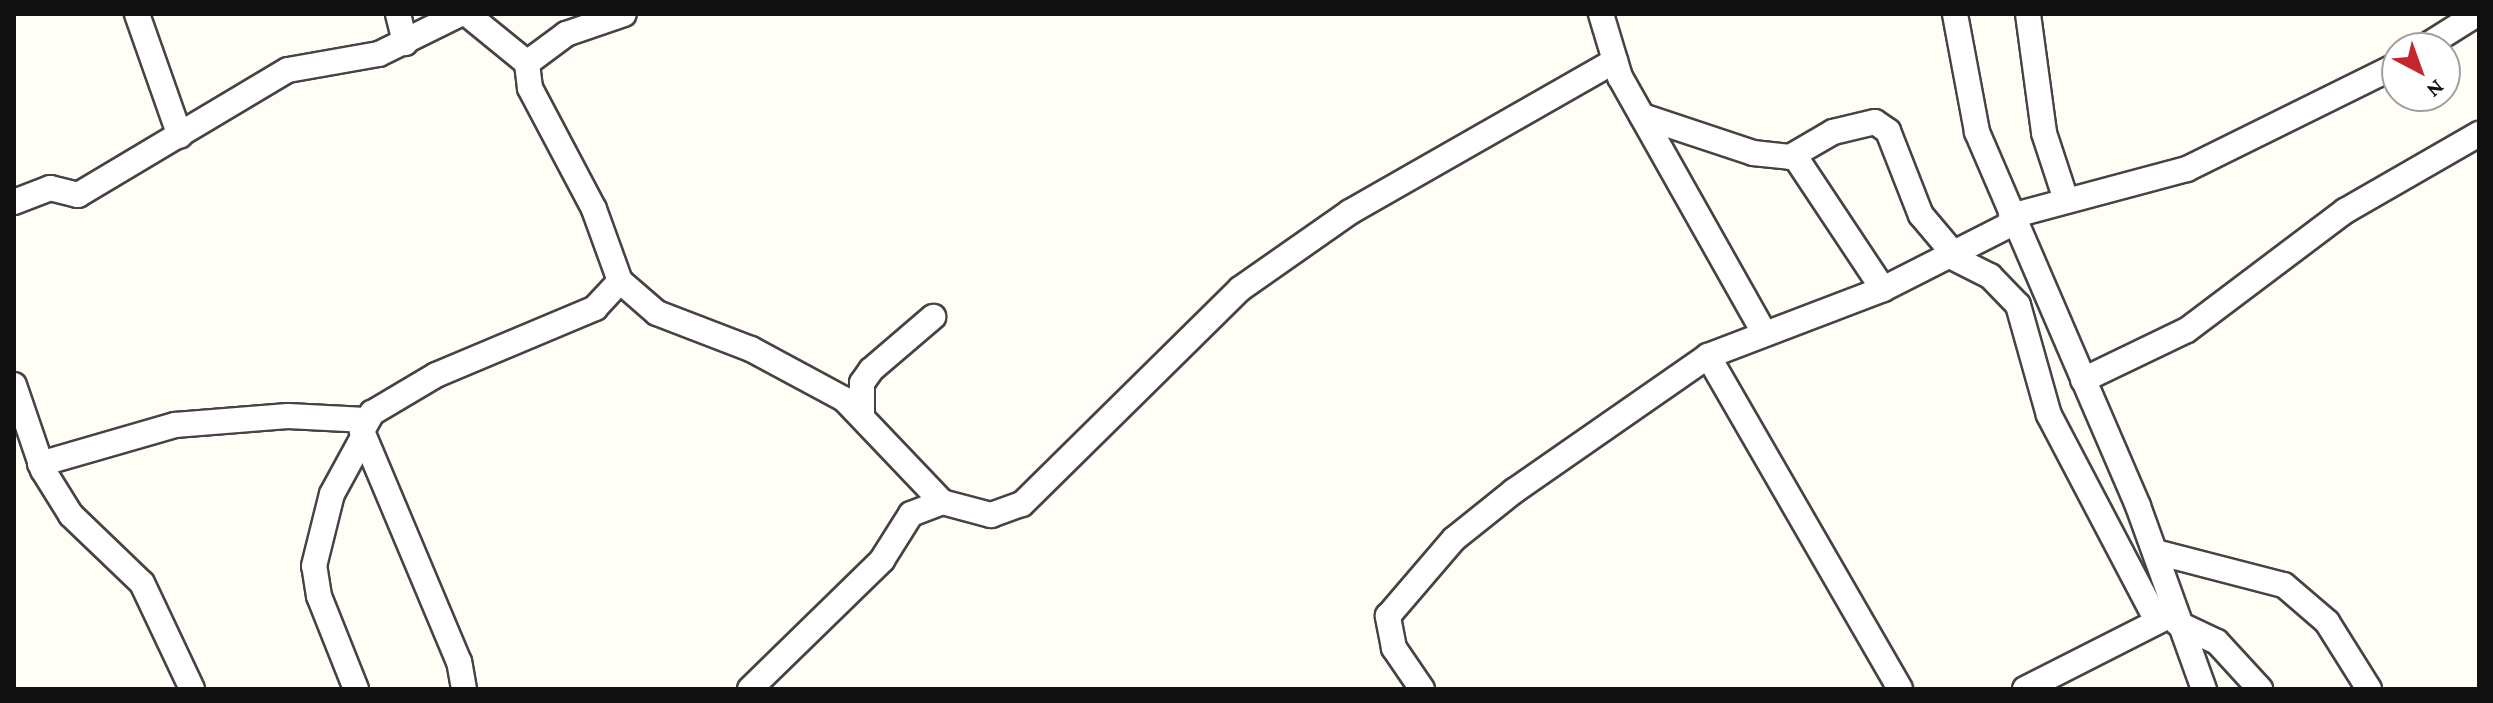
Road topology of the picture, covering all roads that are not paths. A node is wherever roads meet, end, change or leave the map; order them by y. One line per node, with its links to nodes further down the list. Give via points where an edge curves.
1 (137, 14): 17 (street)
2 (398, 14): 11 (street)
3 (460, 14): 11 (street)
4 (467, 14): 13 (street)
5 (624, 14): 13 (street, via 566,34)
6 (1601, 14): 12 (street)
7 (1955, 14): 21 (street, via 1977,132)
8 (2028, 14): 19 (street, via 2044,133)
9 (2477, 14): 10 (street)
10 (2448, 32)
11 (405, 43): 17 (street, via 288,70)
12 (1615, 61): 15 (street); 33 (street, via 1350,212 1240,289 1022,504 991,515)
13 (527, 63): 23 (street, via 530,88 594,209)
14 (2381, 73): 19 (street, via 2187,169)
15 (1642, 116): 18 (street, via 1753,153); 26 (street)
16 (2479, 134): 28 (street, via 2345,211 2187,330)
17 (180, 136): 20 (street, via 78,195 56,188)
18 (1794, 155): 22 (street, via 1862,121 1883,126 1921,215); 24 (street)
19 (2066, 200): 21 (street)
20 (14, 202)
21 (2012, 220): 22 (street); 28 (street)
22 (1952, 255): 24 (street); 35 (street, via 1990,276 2018,305 2049,415)
23 (620, 281): 30 (street, via 657,313 751,349); 31 (street, via 595,308 436,375)
24 (1883, 289): 26 (street)
25 (933, 317): 30 (street, via 871,370 862,383)
26 (1764, 333): 27 (street)
27 (1708, 356): 40 (street, via 1514,491 1401,594 1386,627); 41 (street)
28 (2083, 380): 34 (street)
29 (14, 385): 32 (street)
30 (862, 413): 33 (street)
31 (364, 429): 32 (street, via 288,416 175,425); 37 (street, via 332,494 314,566 319,596); 38 (street, via 459,662)
32 (40, 464): 36 (street, via 71,515 151,596)
33 (942, 502): 39 (street, via 911,514 882,560)
34 (2156, 552): 35 (street); 45 (street, via 2284,585 2327,622)
35 (2169, 619): 42 (street); 43 (street); 44 (street, via 2217,642)
36 (192, 689)
37 (356, 689)
38 (464, 689)
39 (750, 689)
40 (1422, 689)
41 (1900, 689)
42 (2025, 689)
43 (2204, 689)
44 (2260, 689)
45 (2369, 689)

